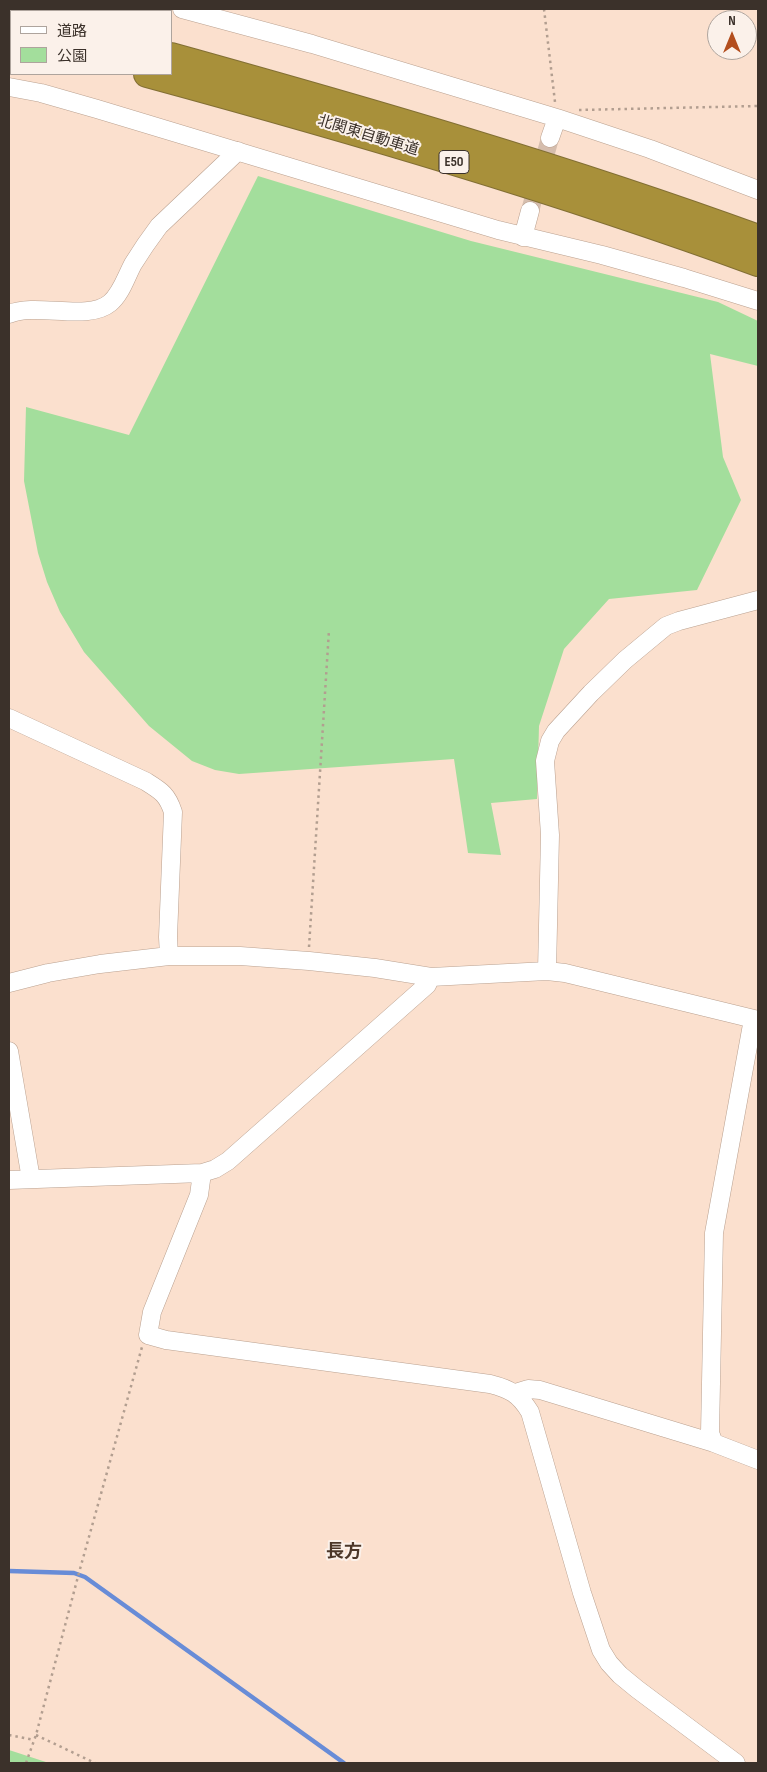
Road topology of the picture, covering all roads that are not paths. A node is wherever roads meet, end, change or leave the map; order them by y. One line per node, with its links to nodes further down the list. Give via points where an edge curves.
1 (182, 9): 5 (street, via 312,44)
2 (172, 56): 11 (highway, 北関東自動車道 / E50, via 528,160)
3 (151, 75): 12 (highway, 北関東自動車道 / E50, via 412,149)
4 (9, 87): 7 (street, via 40,93)
5 (557, 118): 6 (street); 8 (street)
6 (550, 138)
7 (238, 152): 10 (street); 14 (street, via 159,226 110,303 90,311 26,310)
8 (758, 190)
9 (530, 211): 10 (street)
10 (523, 237): 13 (street, via 602,255)
11 (758, 238)
12 (758, 263)
13 (758, 301)
14 (9, 314)
15 (758, 600): 18 (street, via 666,626 591,693 550,741 545,761 550,835)
16 (9, 718): 17 (street, via 163,792 173,812)
17 (169, 956): 19 (street, via 240,956 309,961); 20 (street, via 48,973)
18 (547, 971): 19 (street); 21 (street)
19 (431, 977): 23 (street, via 427,985 228,1161)
20 (9, 983)
21 (756, 1019): 27 (street, via 714,1233 710,1433)
22 (9, 1050): 24 (street)
23 (202, 1173): 24 (street); 26 (street, via 199,1195 152,1312 148,1335 490,1384)
24 (31, 1179): 25 (street)
25 (9, 1180)
26 (515, 1393): 27 (street, via 540,1390); 29 (street, via 530,1412 601,1650 609,1663 636,1689)
27 (714, 1443): 28 (street)
28 (758, 1460)
29 (736, 1763)

